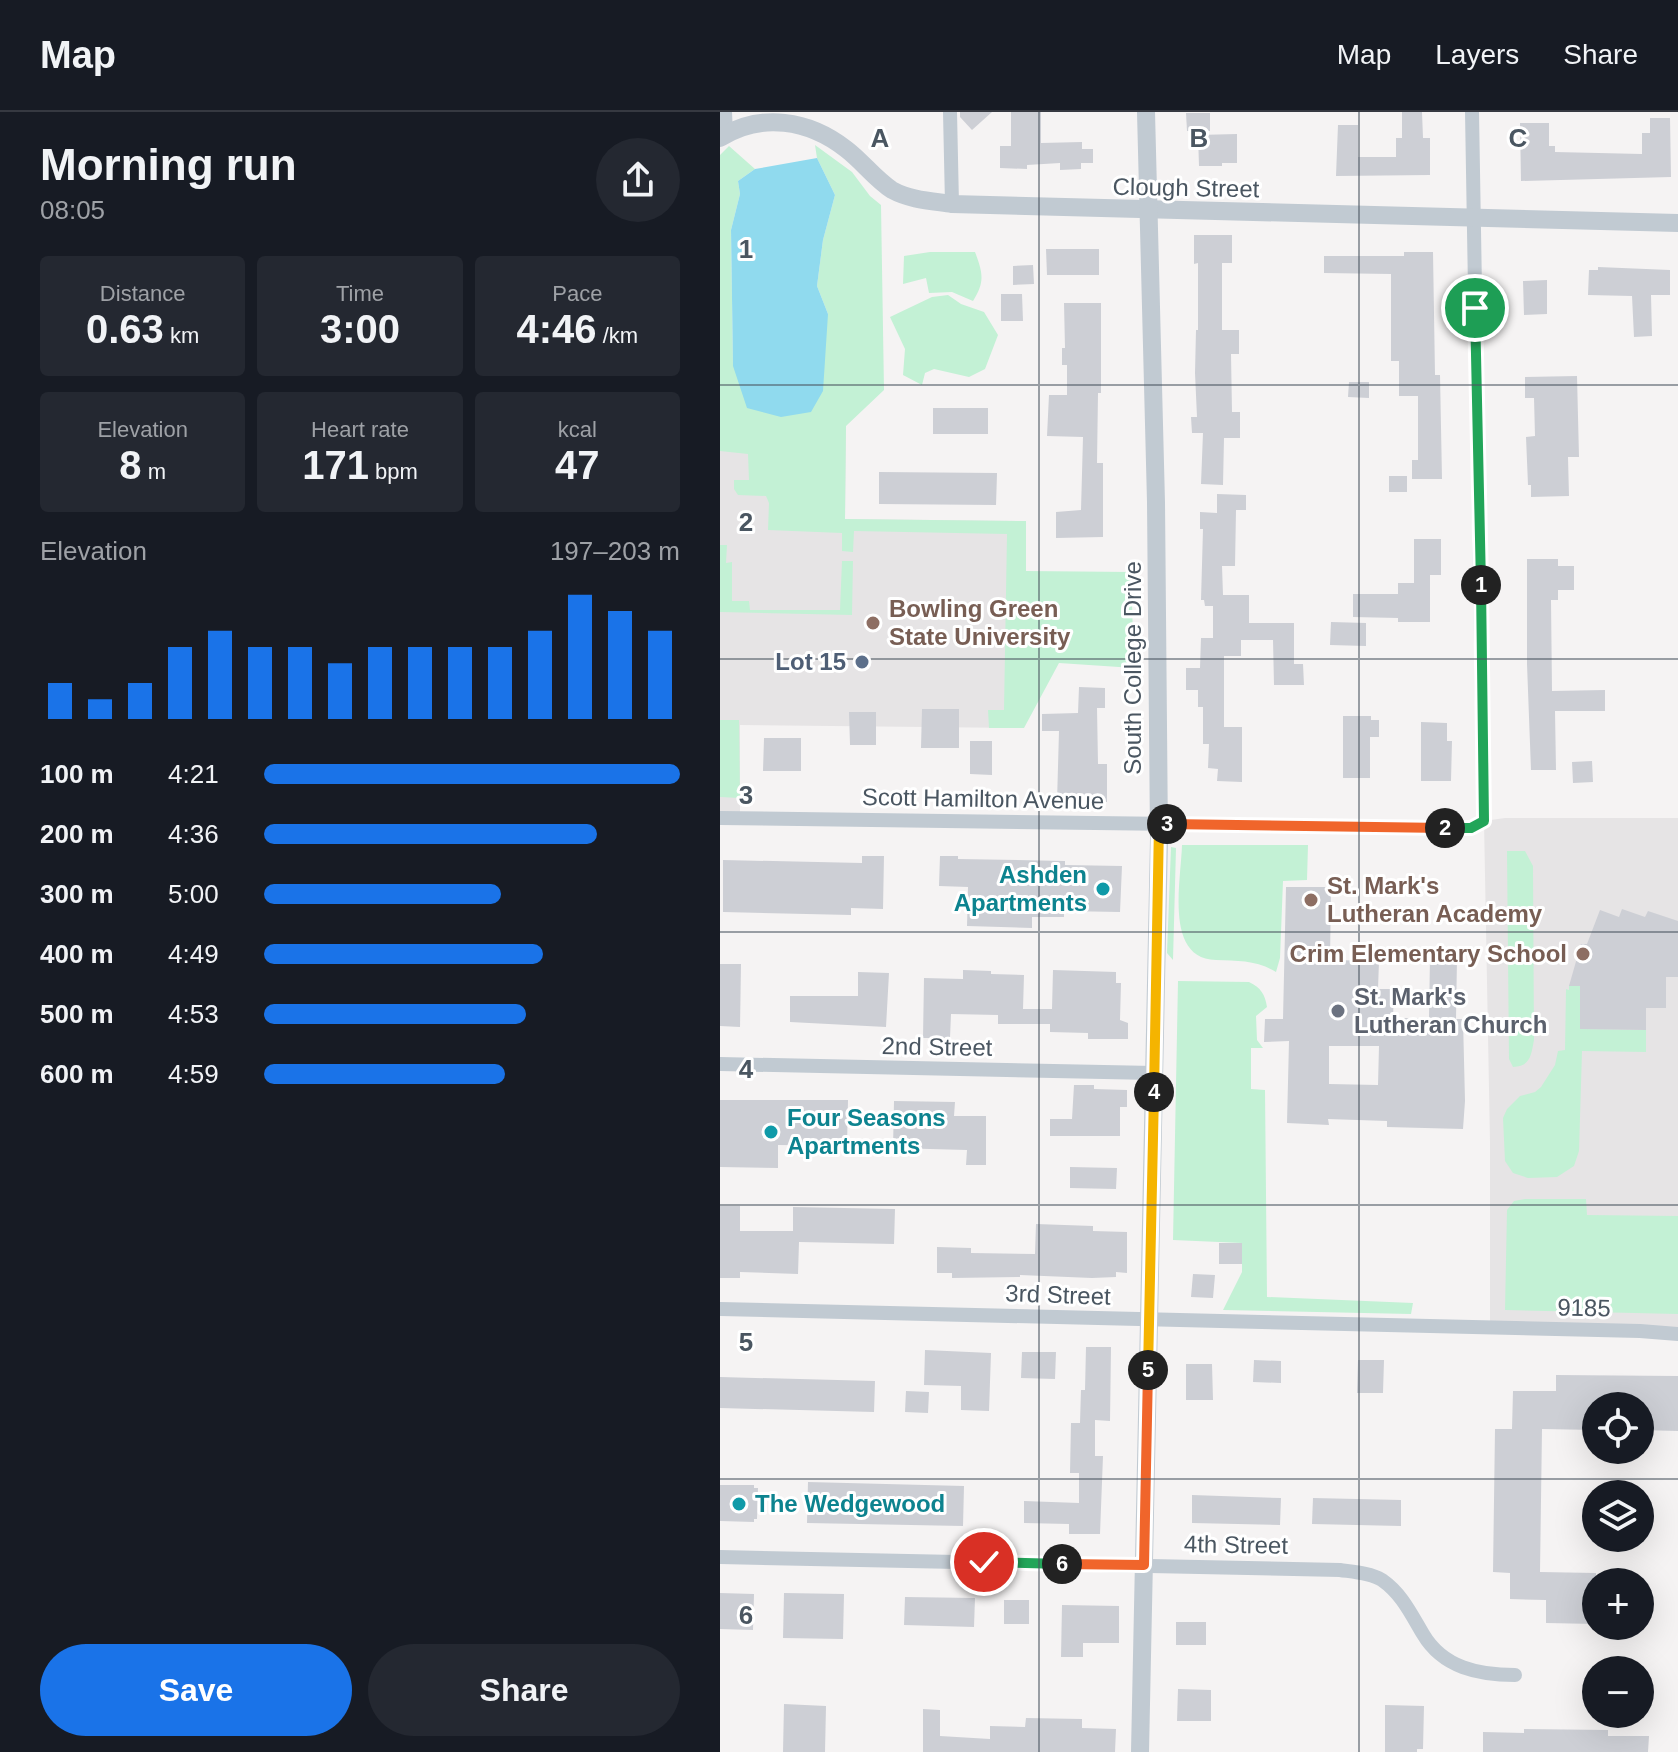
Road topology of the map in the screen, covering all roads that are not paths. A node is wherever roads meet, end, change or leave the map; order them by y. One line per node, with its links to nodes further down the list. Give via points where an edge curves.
1 (725, 112): 5 (street)
2 (950, 112): 6 (street)
3 (1146, 112): 7 (street, South College Drive)
4 (1472, 112): 8 (street)
5 (723, 136): 6 (street, Clough Street, via 754,123 801,125 825,134 899,194)
6 (952, 204): 7 (street, Clough Street)
7 (1149, 211): 8 (street, Clough Street); 11 (street, South College Drive)
8 (1473, 217): 9 (street, Clough Street); 11 (street, Scott Hamilton Avenue, via 1484,821 1471,828)
9 (1678, 223)
10 (720, 818): 11 (street, Scott Hamilton Avenue)
11 (1159, 824): 13 (street, South College Drive)
12 (720, 1064): 13 (street, 2nd Street)
13 (1154, 1073): 15 (street, South College Drive)
14 (720, 1309): 15 (street, 3rd Street)
15 (1149, 1319): 16 (street, 3rd Street); 19 (street, South College Drive)
16 (1490, 1328): 17 (street, 9185)
17 (1678, 1334)
18 (720, 1557): 19 (street, 4th Street)
19 (1144, 1565): 20 (street, 4th Street, via 1364,1573 1396,1592 1437,1653 1475,1673); 21 (street, South College Drive)
20 (1515, 1675)
21 (1140, 1752)

